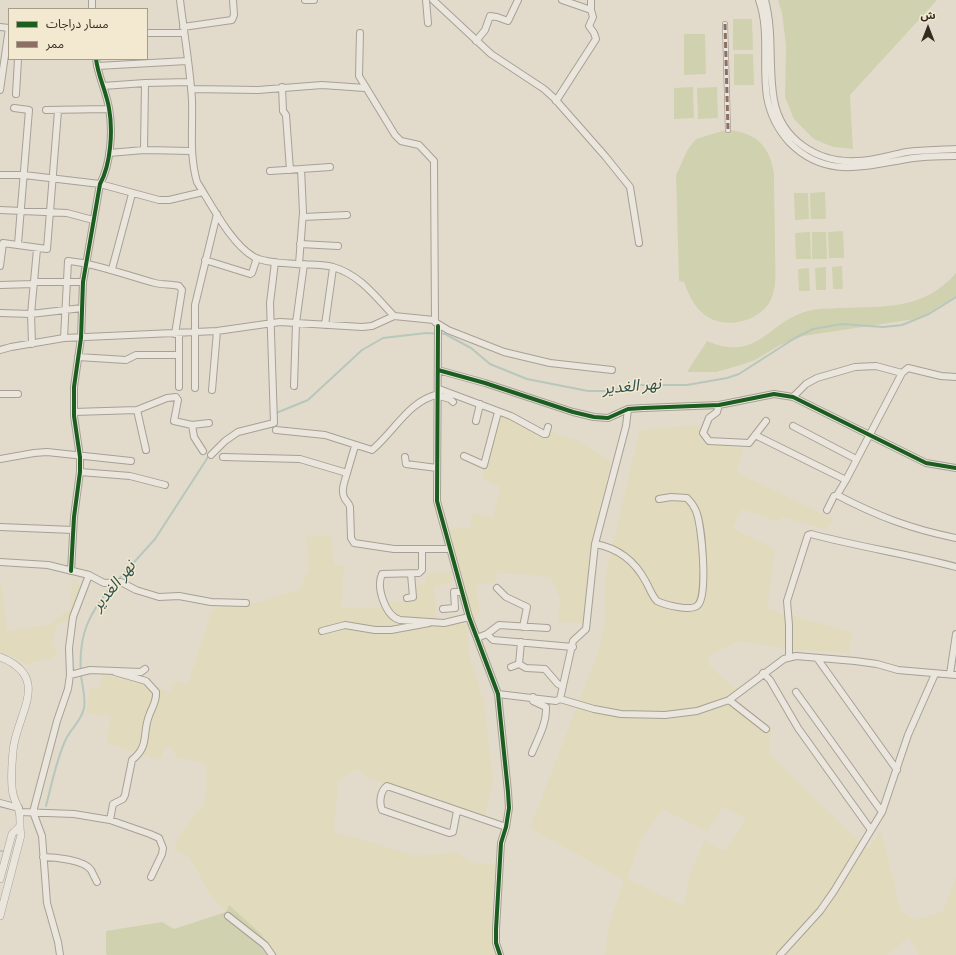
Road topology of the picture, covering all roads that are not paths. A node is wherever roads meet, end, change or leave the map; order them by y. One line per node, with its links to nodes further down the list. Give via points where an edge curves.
1 (180, 0): 15 (street)
2 (234, 0): 15 (street, via 232,20)
3 (305, 0): 4 (street)
4 (314, 0)
5 (426, 0): 13 (street)
6 (434, 0): 19 (street)
7 (518, 0): 19 (street, via 508,21 490,16 485,30)
8 (562, 0): 12 (street)
9 (591, 0): 12 (street)
10 (759, 0): 44 (street, via 763,24 767,98 774,119 800,152 826,165)
11 (765, 0): 44 (street, via 771,30 774,99 780,116 792,136 805,148 818,156)
12 (592, 10): 32 (street, via 593,17 589,26 596,39)
13 (428, 23)
14 (725, 24): 37 (street)
15 (184, 30): 16 (street); 22 (street)
16 (148, 33)
17 (360, 33): 28 (street, via 359,76)
18 (8, 35): 30 (street)
19 (476, 41): 32 (street, via 544,89)
20 (18, 60): 31 (street)
21 (96, 60): 23 (street)
22 (187, 62): 23 (street); 25 (street)
23 (97, 66): 26 (street)
24 (145, 82): 25 (street); 26 (street); 38 (street)
25 (190, 82): 29 (street)
26 (102, 86): 34 (street)
27 (282, 87): 28 (street, via 322,85); 29 (street, via 258,90); 47 (street)
28 (365, 88): 87 (street, via 401,141 419,145 434,161)
29 (191, 89): 40 (street)
30 (0, 90)
31 (16, 94)
32 (556, 101): 62 (street, via 630,187)
33 (14, 108): 50 (street, via 29,110)
34 (109, 108): 36 (street); 41 (street)
35 (46, 110): 36 (street)
36 (58, 111): 51 (street)
37 (728, 130)
38 (144, 150): 40 (street); 41 (street)
39 (956, 150): 43 (street, via 918,151)
40 (191, 151): 53 (street, via 197,182)
41 (109, 153): 52 (street, via 106,174)
42 (956, 156): 43 (street)
43 (873, 163): 44 (street)
44 (845, 165)
45 (330, 167): 46 (street)
46 (301, 169): 47 (street); 60 (street)
47 (290, 170): 48 (street)
48 (270, 171)
49 (0, 175): 50 (street)
50 (24, 175): 51 (street); 56 (street)
51 (52, 178): 52 (street); 57 (street)
52 (100, 184): 54 (street); 61 (street)
53 (203, 192): 54 (street, via 169,200); 58 (street)
54 (132, 194): 74 (street)
55 (0, 210): 56 (street)
56 (21, 211): 57 (street); 63 (street)
57 (50, 212): 61 (street, via 67,213); 66 (street, via 47,249)
58 (217, 214): 67 (street, via 242,246); 68 (street)
59 (347, 215): 60 (street)
60 (303, 217): 64 (street)
61 (93, 220): 70 (street)
62 (639, 243)
63 (18, 244): 66 (street); 72 (street, via 3,243)
64 (300, 244): 65 (street); 71 (street)
65 (338, 246)
66 (37, 249): 77 (street)
67 (257, 258): 68 (street, via 250,274); 69 (street)
68 (205, 260): 89 (street, via 195,305)
69 (275, 262): 71 (street); 84 (street, via 270,298)
70 (87, 263): 74 (street); 75 (street, via 68,261); 76 (street)
71 (301, 264): 73 (street); 85 (street)
72 (0, 266)
73 (333, 268): 83 (street, via 353,276); 86 (street)
74 (112, 269): 90 (street, via 157,283 180,287 182,290)
75 (66, 282): 76 (street); 77 (street); 80 (street)
76 (83, 282): 79 (street)
77 (34, 283): 78 (street); 82 (street)
78 (0, 285)
79 (82, 308): 80 (street); 92 (street)
80 (66, 310): 82 (street); 91 (street)
81 (0, 313): 82 (street)
82 (31, 314): 93 (street)
83 (394, 316): 86 (street, via 372,326); 87 (street)
84 (270, 323): 85 (street); 88 (street); 128 (street, via 274,423 238,432)
85 (296, 323): 86 (street); 101 (street)
86 (325, 325)
87 (437, 325): 97 (street); 98 (street, via 504,352 550,362)
88 (217, 331): 89 (street); 104 (street)
89 (195, 332): 90 (street); 103 (street)
90 (177, 334): 92 (street); 95 (street)
91 (64, 338): 92 (street); 93 (street)
92 (81, 338): 96 (street)
93 (32, 344): 94 (street)
94 (0, 350)
95 (179, 356): 96 (street, via 136,355 126,360); 102 (street)
96 (78, 357): 114 (street)
97 (438, 370): 105 (street); 112 (street, via 485,382 594,417 608,418)
98 (612, 370)
99 (902, 373): 100 (street, via 908,368); 108 (street, via 876,366 855,367 817,378 806,384); 124 (street)
100 (956, 377)
101 (294, 386)
102 (179, 387)
103 (195, 388)
104 (212, 390)
105 (439, 393): 109 (street); 110 (street); 125 (street, via 425,397 416,404 372,450); 136 (street)
106 (0, 394): 107 (street)
107 (18, 394)
108 (793, 397): 111 (street, via 774,394); 124 (street)
109 (453, 402)
110 (480, 404): 115 (street); 116 (street)
111 (719, 405): 112 (street); 123 (street, via 717,412 708,418 703,433 709,441 749,443)
112 (628, 409): 148 (street, via 628,418)
113 (137, 410): 114 (street); 119 (street, via 176,397 178,400 174,421); 126 (street)
114 (74, 412): 130 (street)
115 (498, 412): 121 (street, via 544,434); 129 (street, via 484,465)
116 (476, 421)
117 (766, 421): 123 (street)
118 (208, 423): 119 (street)
119 (192, 425): 127 (street, via 194,437)
120 (793, 426): 134 (street)
121 (548, 427)
122 (276, 430): 125 (street, via 325,435)
123 (755, 435): 140 (street)
124 (868, 436): 134 (street); 137 (street, via 926,463)
125 (356, 446): 139 (street)
126 (146, 450)
127 (203, 451)
128 (211, 455)
129 (464, 456)
130 (80, 457): 133 (street, via 59,453 34,453); 135 (street); 138 (street)
131 (223, 457): 139 (street, via 300,459)
132 (405, 457): 136 (street, via 406,464)
133 (0, 459)
134 (856, 459): 140 (street)
135 (131, 461)
136 (437, 468): 149 (street, via 437,501)
137 (956, 468)
138 (80, 472): 141 (street, via 130,476); 146 (street)
139 (347, 473): 150 (street, via 342,488 344,498 350,507 351,538 354,543)
140 (846, 480): 142 (street)
141 (165, 485)
142 (837, 495): 144 (street); 147 (street, via 871,513 923,531)
143 (659, 499): 148 (street, via 687,498 696,511 704,577 698,606 682,608 657,601 641,572 627,558 610,547)
144 (827, 510)
145 (0, 527): 146 (street)
146 (73, 530): 153 (street)
147 (956, 538)
148 (595, 544): 170 (street, via 586,628 574,641)
149 (450, 549): 150 (street); 157 (street)
150 (422, 550): 154 (street, via 422,570)
151 (0, 562): 153 (street, via 48,565)
152 (956, 567): 172 (street, via 808,535 787,601)
153 (71, 570): 155 (street)
154 (411, 574): 158 (street, via 413,597); 162 (street, via 382,574 381,597 397,619 423,620)
155 (89, 575): 159 (street, via 104,582 118,582 159,597 179,596 211,602); 179 (street, via 73,617 69,648)
156 (497, 588): 163 (street, via 506,597 527,607)
157 (462, 592): 160 (street, via 454,592 455,608); 161 (street)
158 (407, 598)
159 (246, 604)
160 (443, 609)
161 (469, 617): 162 (street); 168 (street)
162 (429, 623): 165 (street, via 391,630 344,625)
163 (523, 627): 164 (street); 166 (street, via 499,625)
164 (547, 628)
165 (322, 631)
166 (487, 634): 168 (street); 169 (street, via 493,640)
167 (956, 634): 181 (street)
168 (477, 638): 184 (street)
169 (521, 642): 170 (street); 174 (street)
170 (573, 646): 182 (street)
171 (0, 657): 192 (street, via 21,669 29,696 15,735 13,751 13,792)
172 (789, 657): 173 (street); 178 (street)
173 (817, 658): 180 (street, via 855,661); 190 (street)
174 (519, 664): 175 (street); 182 (street, via 526,668 545,669)
175 (511, 667)
176 (145, 669): 177 (street, via 141,672)
177 (115, 672): 179 (street, via 84,671); 196 (street, via 146,681 156,692 156,699 148,717 143,748 132,760 125,795 113,804)
178 (763, 673): 187 (street); 199 (street, via 770,680 798,728)
179 (74, 674): 194 (street)
180 (935, 674): 181 (street); 190 (street, via 916,715)
181 (953, 675)
182 (562, 686): 186 (street)
183 (796, 692): 195 (street)
184 (498, 694): 185 (street); 198 (street, via 509,808)
185 (533, 697): 186 (street, via 556,701); 189 (street, via 532,701 546,707 546,712)
186 (560, 699): 187 (street, via 605,712 665,715 697,711)
187 (729, 700): 188 (street)
188 (766, 729)
189 (532, 753)
190 (896, 770): 195 (street)
191 (0, 803): 192 (street)
192 (19, 810): 194 (street); 197 (street)
193 (457, 811): 193 (street, via 453,832 449,834 382,810 380,802 387,786); 198 (street)
194 (33, 812): 196 (street, via 74,814); 200 (street, via 42,836)
195 (882, 812): 199 (street)
196 (110, 820): 201 (street, via 159,838 163,848 162,854)
197 (19, 826): 202 (street, via 12,834); 204 (street, via 20,841)
198 (506, 826): 208 (street, via 501,843 496,929 496,943)
199 (871, 830): 209 (street, via 829,898)
200 (43, 856): 203 (street, via 62,858 87,866); 206 (street, via 47,903)
201 (151, 876)
202 (0, 879)
203 (97, 882)
204 (0, 916)
205 (228, 916): 207 (street, via 265,946)
206 (60, 955)
207 (272, 955)
208 (500, 955)
209 (780, 955)

